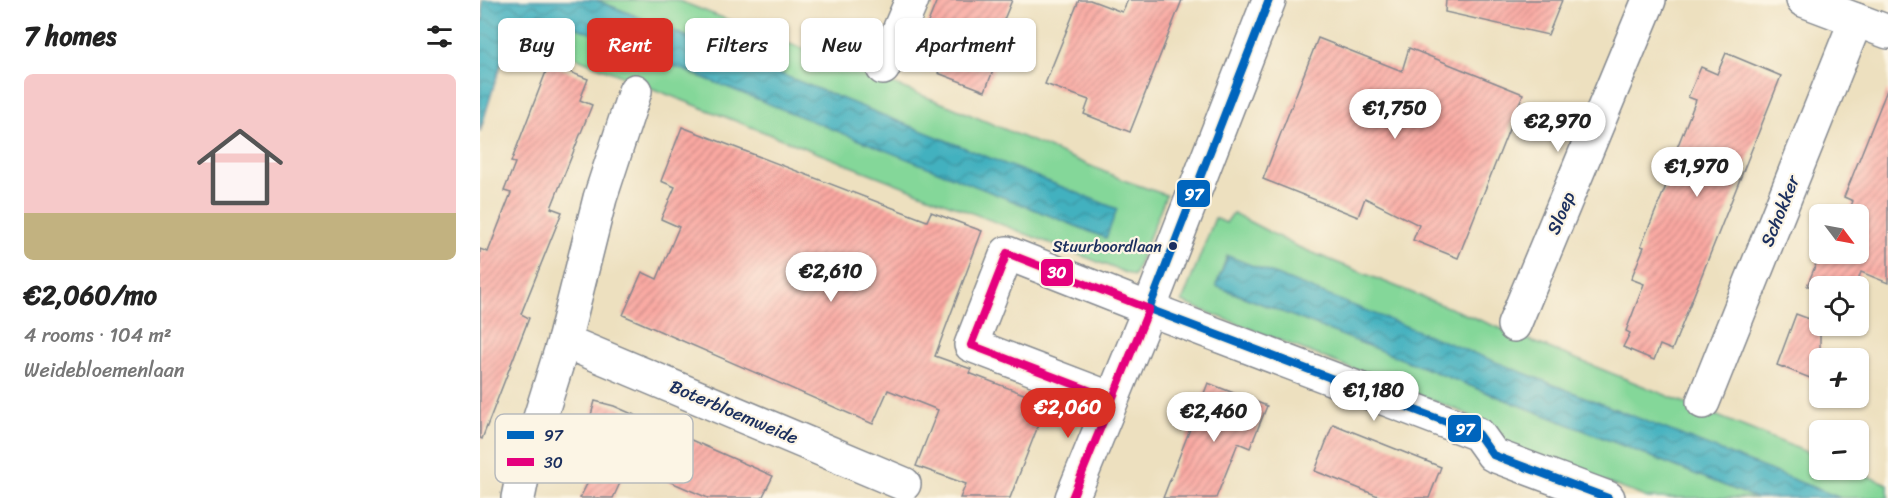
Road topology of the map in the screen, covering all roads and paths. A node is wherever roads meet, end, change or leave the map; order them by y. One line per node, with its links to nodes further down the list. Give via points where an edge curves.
1 (912, 0): 6 (street)
2 (1269, 0): 8 (street)
3 (1649, 0): 9 (street, Sloep)
4 (1803, 0): 5 (street)
5 (1874, 19): 12 (street, Schokker)
6 (883, 68)
7 (636, 91): 10 (street, via 600,198)
8 (1149, 309): 11 (street); 11 (street, via 1007,253 971,345); 18 (street, via 1478,434 1493,455)
9 (1514, 326)
10 (564, 341): 13 (street); 15 (street, Boterbloemweide)
11 (1112, 399): 17 (street)
12 (1703, 402)
13 (541, 414)
14 (521, 483): 16 (street)
15 (904, 484)
16 (518, 498)
17 (1072, 498)
18 (1608, 498)

